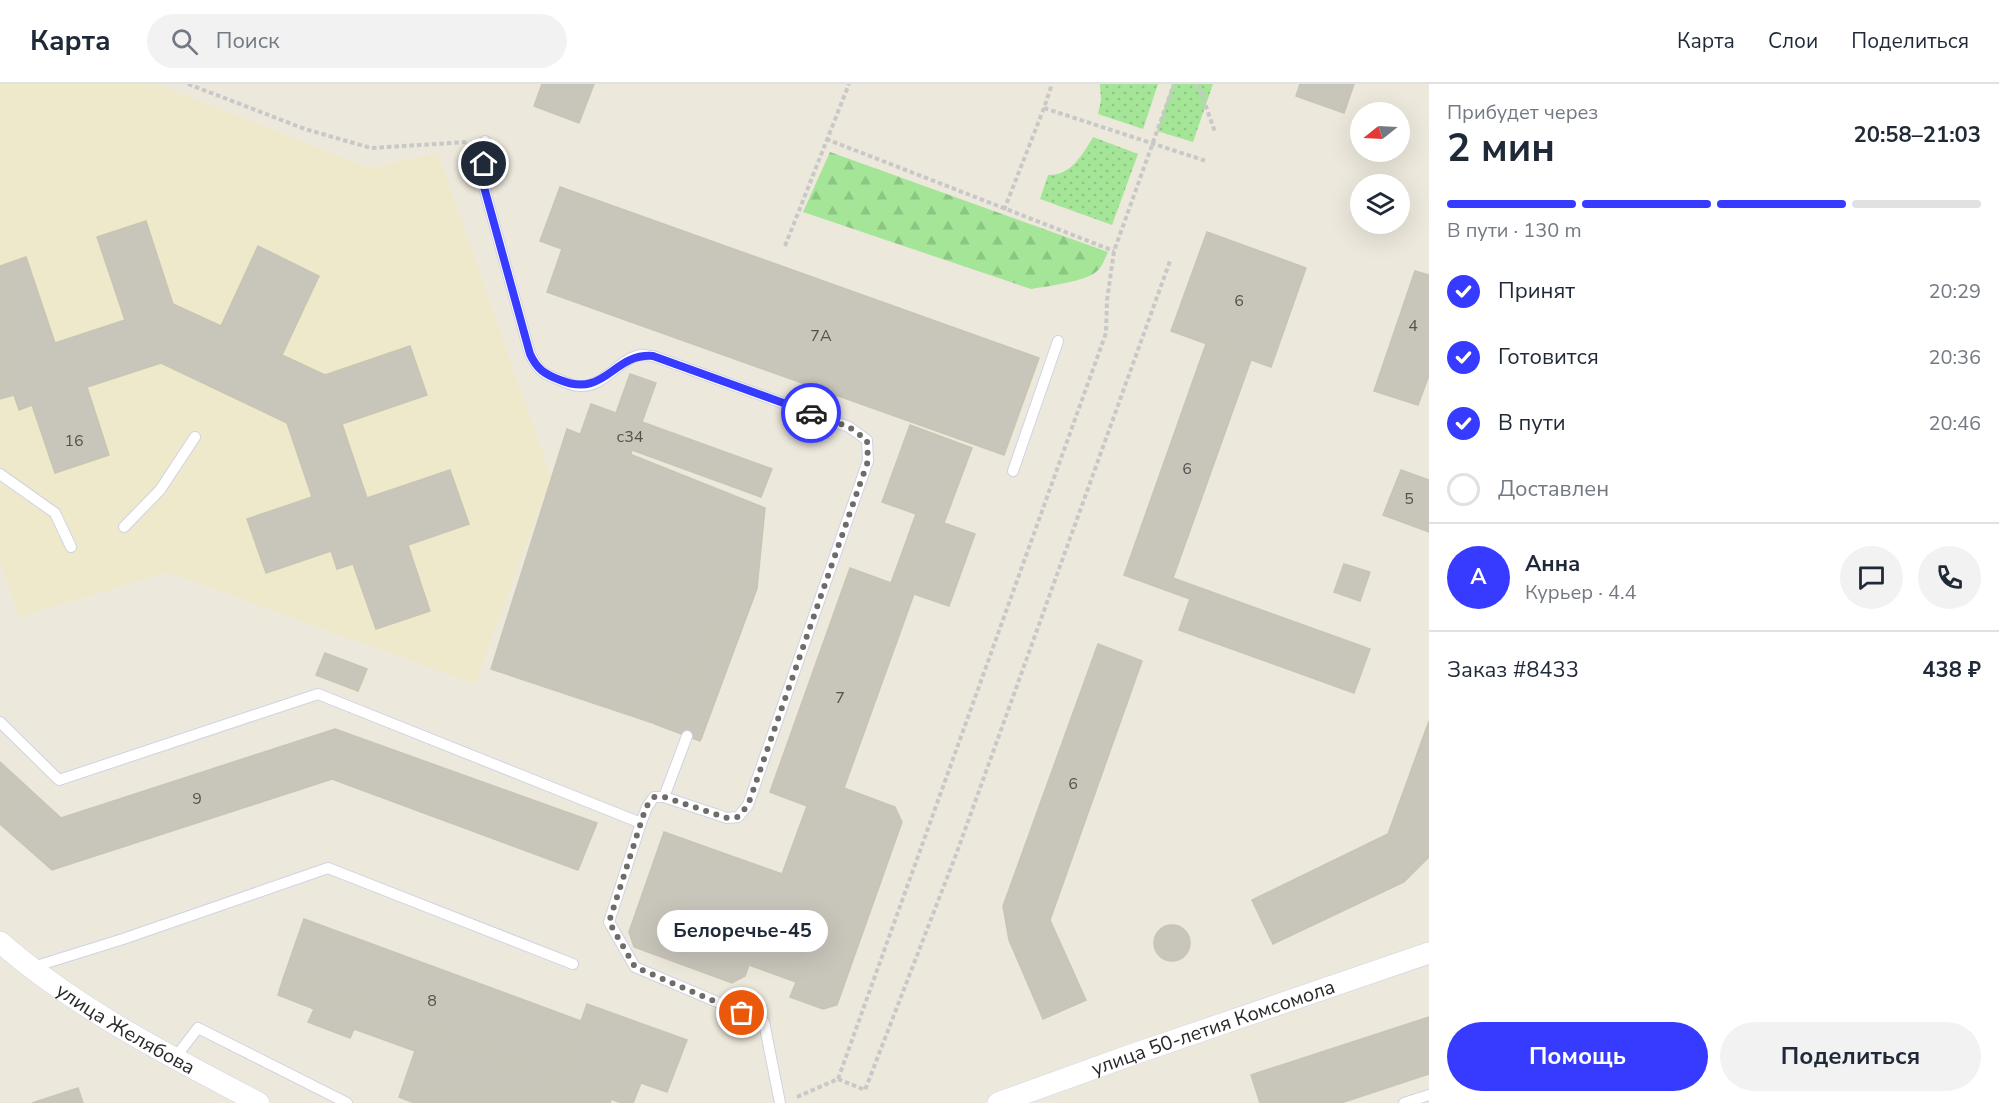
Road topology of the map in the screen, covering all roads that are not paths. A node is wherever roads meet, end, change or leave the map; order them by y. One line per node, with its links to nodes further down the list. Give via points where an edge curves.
1 (485, 141): 10 (lane, via 484,187 537,368 570,385 584,387 640,355 653,356 849,427 867,440 868,461 748,805 738,817 727,818)
2 (1058, 341): 4 (lane)
3 (195, 437): 6 (lane, via 160,490)
4 (1013, 471)
5 (0, 474): 7 (lane, via 56,513)
6 (124, 527)
7 (71, 547)
8 (0, 722): 11 (lane, via 59,780 318,694)
9 (687, 736): 10 (lane)
10 (664, 797): 11 (lane, via 654,797)
11 (641, 823): 20 (lane, via 609,922 635,967 764,1022)
12 (0, 942): 15 (street, улица Желябова)
13 (1429, 953): 21 (street, улица 50-летия Комсомола)
14 (573, 964): 15 (lane, via 328,868)
15 (30, 968): 16 (street, улица Желябова)
16 (174, 1059): 18 (street, улица Желябова); 19 (lane, via 198,1028)
17 (1429, 1095): 22 (lane)
18 (259, 1103)
19 (347, 1103)
20 (780, 1103)
21 (998, 1103)
22 (1404, 1103)

